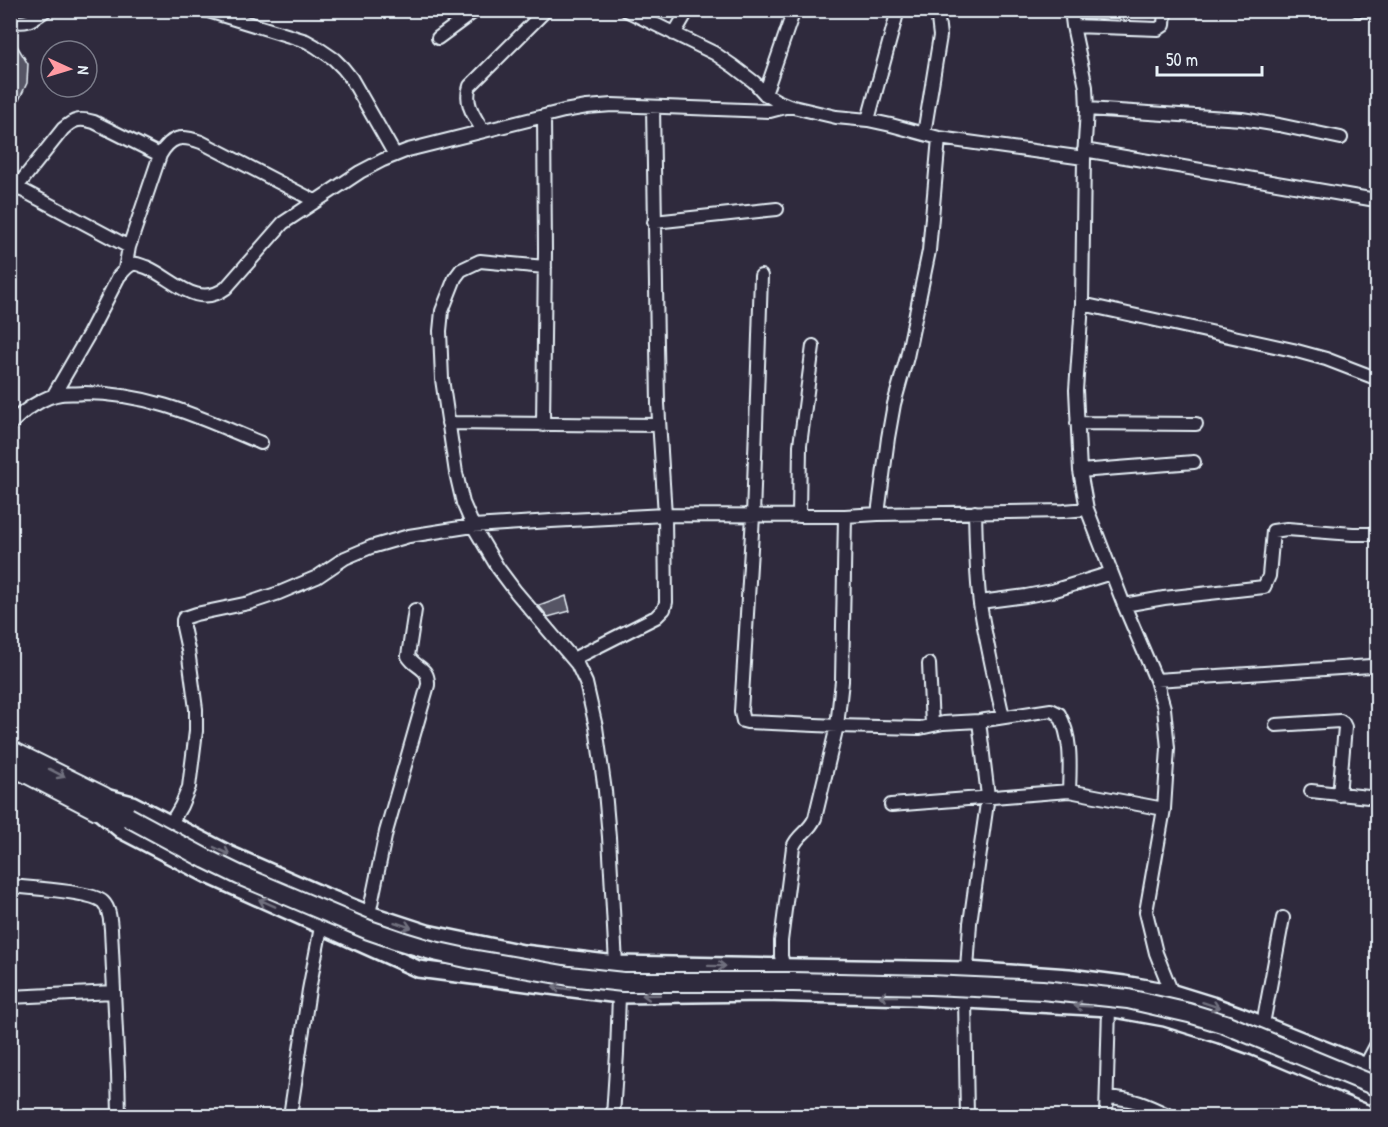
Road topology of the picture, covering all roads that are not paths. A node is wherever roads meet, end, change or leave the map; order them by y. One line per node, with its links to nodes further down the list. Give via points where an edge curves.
1 (46, 10): 14 (street, via 30,21)
2 (205, 10): 30 (street, via 306,42 334,59 351,78)
3 (476, 10): 17 (street)
4 (546, 10): 24 (street, via 470,86 468,105)
5 (626, 10): 16 (street)
6 (688, 10): 16 (street)
7 (794, 10): 18 (street)
8 (898, 10): 23 (street)
9 (937, 10): 25 (street, via 940,36)
10 (1071, 10): 15 (street)
11 (1165, 10): 15 (street, via 1164,25 1158,29)
12 (1358, 10): 13 (street)
13 (1367, 10)
14 (10, 21)
15 (1073, 26): 21 (street, via 1085,79)
16 (674, 34): 18 (street, via 714,53)
17 (438, 38)
18 (765, 94): 19 (street)
19 (789, 106): 20 (street, via 770,111); 23 (street)
20 (653, 107): 22 (street, via 587,107); 35 (street)
21 (1087, 109): 27 (street, via 1242,119); 28 (street)
22 (544, 116): 24 (street); 37 (street)
23 (868, 120): 25 (street)
24 (483, 131): 30 (street)
25 (924, 134): 26 (street)
26 (939, 138): 28 (street); 55 (street, via 929,251 894,404)
27 (1341, 138)
28 (1084, 154): 32 (street); 40 (street)
29 (160, 155): 31 (street, via 82,119 63,129); 33 (street, via 167,144 177,138 188,138); 36 (street)
30 (395, 155): 33 (street)
31 (13, 188): 36 (street)
32 (1370, 199)
33 (315, 201): 38 (street, via 284,223 218,294 195,295 140,265 132,264)
34 (777, 209): 35 (street)
35 (654, 222): 49 (street)
36 (129, 247): 38 (street)
37 (544, 267): 44 (street, via 480,261 461,270 455,278 442,311 440,331); 48 (street)
38 (125, 269): 43 (street)
39 (761, 276): 57 (street)
40 (1082, 304): 42 (street, via 1293,350); 45 (street)
41 (813, 346): 58 (street, via 800,446)
42 (1377, 379)
43 (52, 396): 47 (street, via 26,409); 50 (street, via 112,394 154,401)
44 (448, 423): 48 (street); 60 (street, via 459,488)
45 (1077, 423): 46 (street); 52 (street)
46 (1196, 424)
47 (10, 425)
48 (543, 425): 49 (street)
49 (659, 425): 56 (street)
50 (261, 443)
51 (1194, 462): 52 (street)
52 (1080, 471): 53 (street)
53 (1087, 509): 54 (street); 62 (street)
54 (975, 512): 55 (street); 63 (street)
55 (878, 514): 59 (street)
56 (665, 516): 57 (street); 60 (street); 66 (street, via 664,609 656,617)
57 (753, 516): 58 (street); 74 (street, via 743,720)
58 (799, 516): 59 (street)
59 (845, 516): 74 (street, via 843,662)
60 (473, 526): 66 (street, via 498,568); 85 (street, via 409,536 371,547 279,593 184,618 196,731 189,787)
61 (1377, 534): 64 (street, via 1273,531 1269,576 1264,587)
62 (1111, 573): 63 (street, via 1052,591); 64 (street)
63 (980, 602): 70 (street)
64 (1124, 605): 69 (street)
65 (415, 610): 87 (street, via 408,656 426,671 429,681 386,832)
66 (573, 659): 91 (street, via 591,699 599,747)
67 (929, 664): 72 (street)
68 (1377, 670): 69 (street, via 1371,666)
69 (1156, 680): 84 (street, via 1167,729)
70 (1003, 717): 71 (street); 77 (street, via 1046,709 1059,714 1069,747)
71 (979, 721): 72 (street); 80 (street)
72 (932, 725): 74 (street)
73 (1276, 725): 79 (street, via 1343,723)
74 (837, 726): 92 (street, via 815,818 793,847 780,950)
75 (10, 750): 82 (main road, one-way to 82)
76 (10, 765): 82 (main road)
77 (1069, 791): 80 (street); 84 (street)
78 (1311, 791): 79 (street)
79 (1339, 795): 81 (street)
80 (988, 796): 83 (street); 93 (street)
81 (1377, 798)
82 (100, 803): 85 (street, via 132,804); 89 (street, one-way to 82, via 121,830); 106 (main road, bridge, via 206,859 289,896 369,930 462,957 623,982 930,985 1128,999 1225,1024)
83 (891, 804)
84 (1164, 809): 96 (street, via 1146,912)
85 (170, 825): 87 (street, one-way to 87)
86 (10, 886): 95 (street, via 78,894 103,902 110,920)
87 (369, 914): 90 (street, one-way to 90)
88 (1283, 918): 102 (street)
89 (321, 927): 94 (street, via 418,969); 111 (street)
90 (447, 937): 91 (street, via 523,953); 94 (street)
91 (616, 964): 92 (street, one-way to 92)
92 (784, 968): 93 (street)
93 (967, 970): 96 (street, via 1069,976)
94 (441, 972): 97 (street, one-way to 94)
95 (114, 992): 98 (street); 110 (street)
96 (1170, 992): 101 (street); 102 (street, one-way to 102)
97 (619, 995): 99 (street, one-way to 97, via 765,993); 112 (street)
98 (10, 997)
99 (965, 999): 100 (street, one-way to 99); 113 (street)
100 (1109, 1008): 101 (street); 108 (street)
101 (1165, 1018): 104 (street)
102 (1263, 1024): 104 (street); 105 (street)
103 (1377, 1042): 105 (street)
104 (1254, 1047): 107 (street)
105 (1371, 1069): 107 (street)
106 (1377, 1087)
107 (1353, 1089): 109 (street)
108 (1107, 1097): 114 (street); 115 (street, via 1145,1103)
109 (1377, 1099)
110 (119, 1116)
111 (290, 1116)
112 (613, 1116)
113 (967, 1116)
114 (1106, 1116)
115 (1170, 1116)

